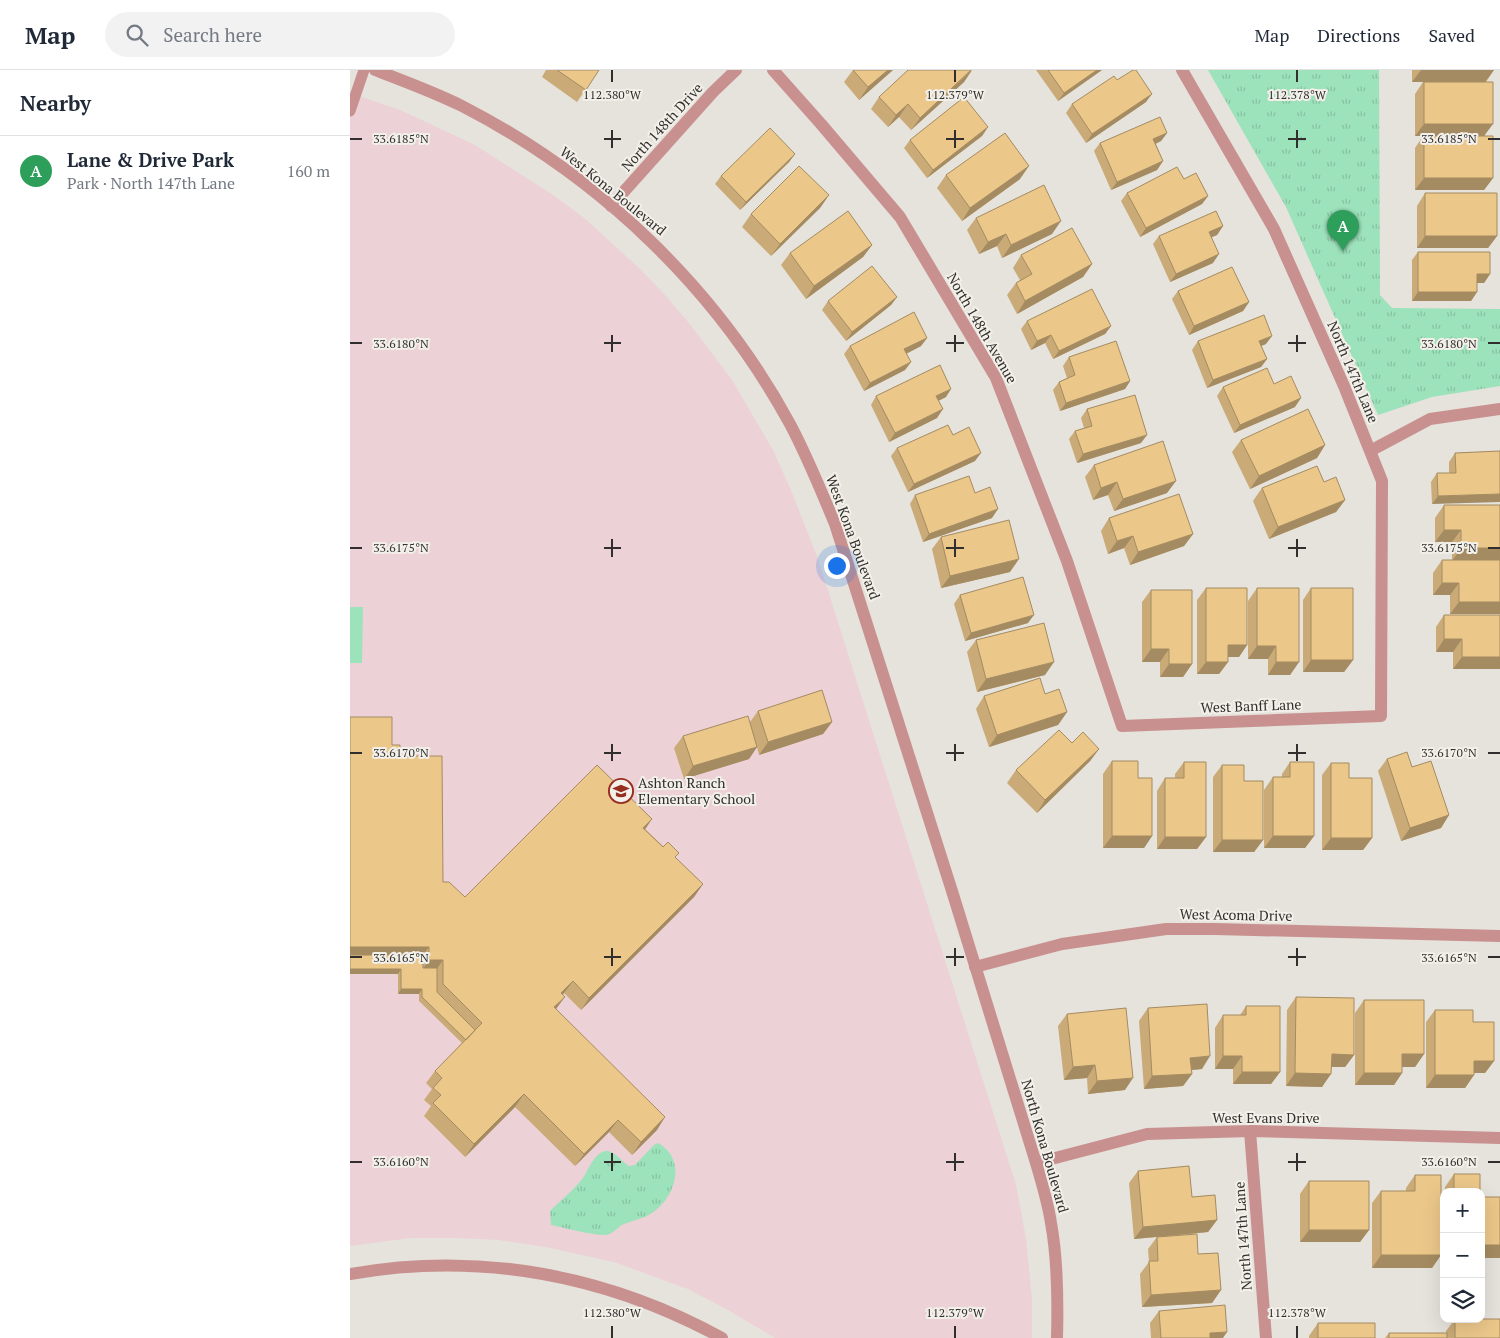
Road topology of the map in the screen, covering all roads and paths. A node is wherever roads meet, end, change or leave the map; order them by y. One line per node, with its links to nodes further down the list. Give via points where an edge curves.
1 (364, 70): 6 (lane)
2 (375, 70): 7 (street, West Kona Boulevard, via 453,102 502,129 554,162)
3 (736, 70): 7 (street, North 148th Drive)
4 (773, 70): 11 (street, North 148th Avenue, via 900,217 996,378 1067,561)
5 (1182, 70): 9 (street, North 147th Lane, via 1274,229)
6 (350, 111)
7 (611, 206): 13 (street, West Kona Boulevard, via 666,256 722,320 774,397 813,470 838,532)
8 (1500, 409): 9 (street, via 1430,419)
9 (1370, 452): 10 (street, North 147th Lane, via 1382,481)
10 (1381, 716): 11 (street, West Banff Lane)
11 (1122, 726)
12 (1500, 936): 13 (street, West Acoma Drive, via 1166,929 1062,944)
13 (975, 967): 16 (street, North Kona Boulevard)
14 (1250, 1131): 15 (street, West Evans Drive); 16 (street, West Evans Drive, via 1147,1134); 20 (street, North 147th Lane)
15 (1500, 1138)
16 (1036, 1163): 19 (street, North Kona Boulevard, via 1052,1230)
17 (350, 1274): 18 (street, via 399,1267 454,1265 548,1274 642,1300)
18 (722, 1338)
19 (1057, 1338)
20 (1266, 1338)

